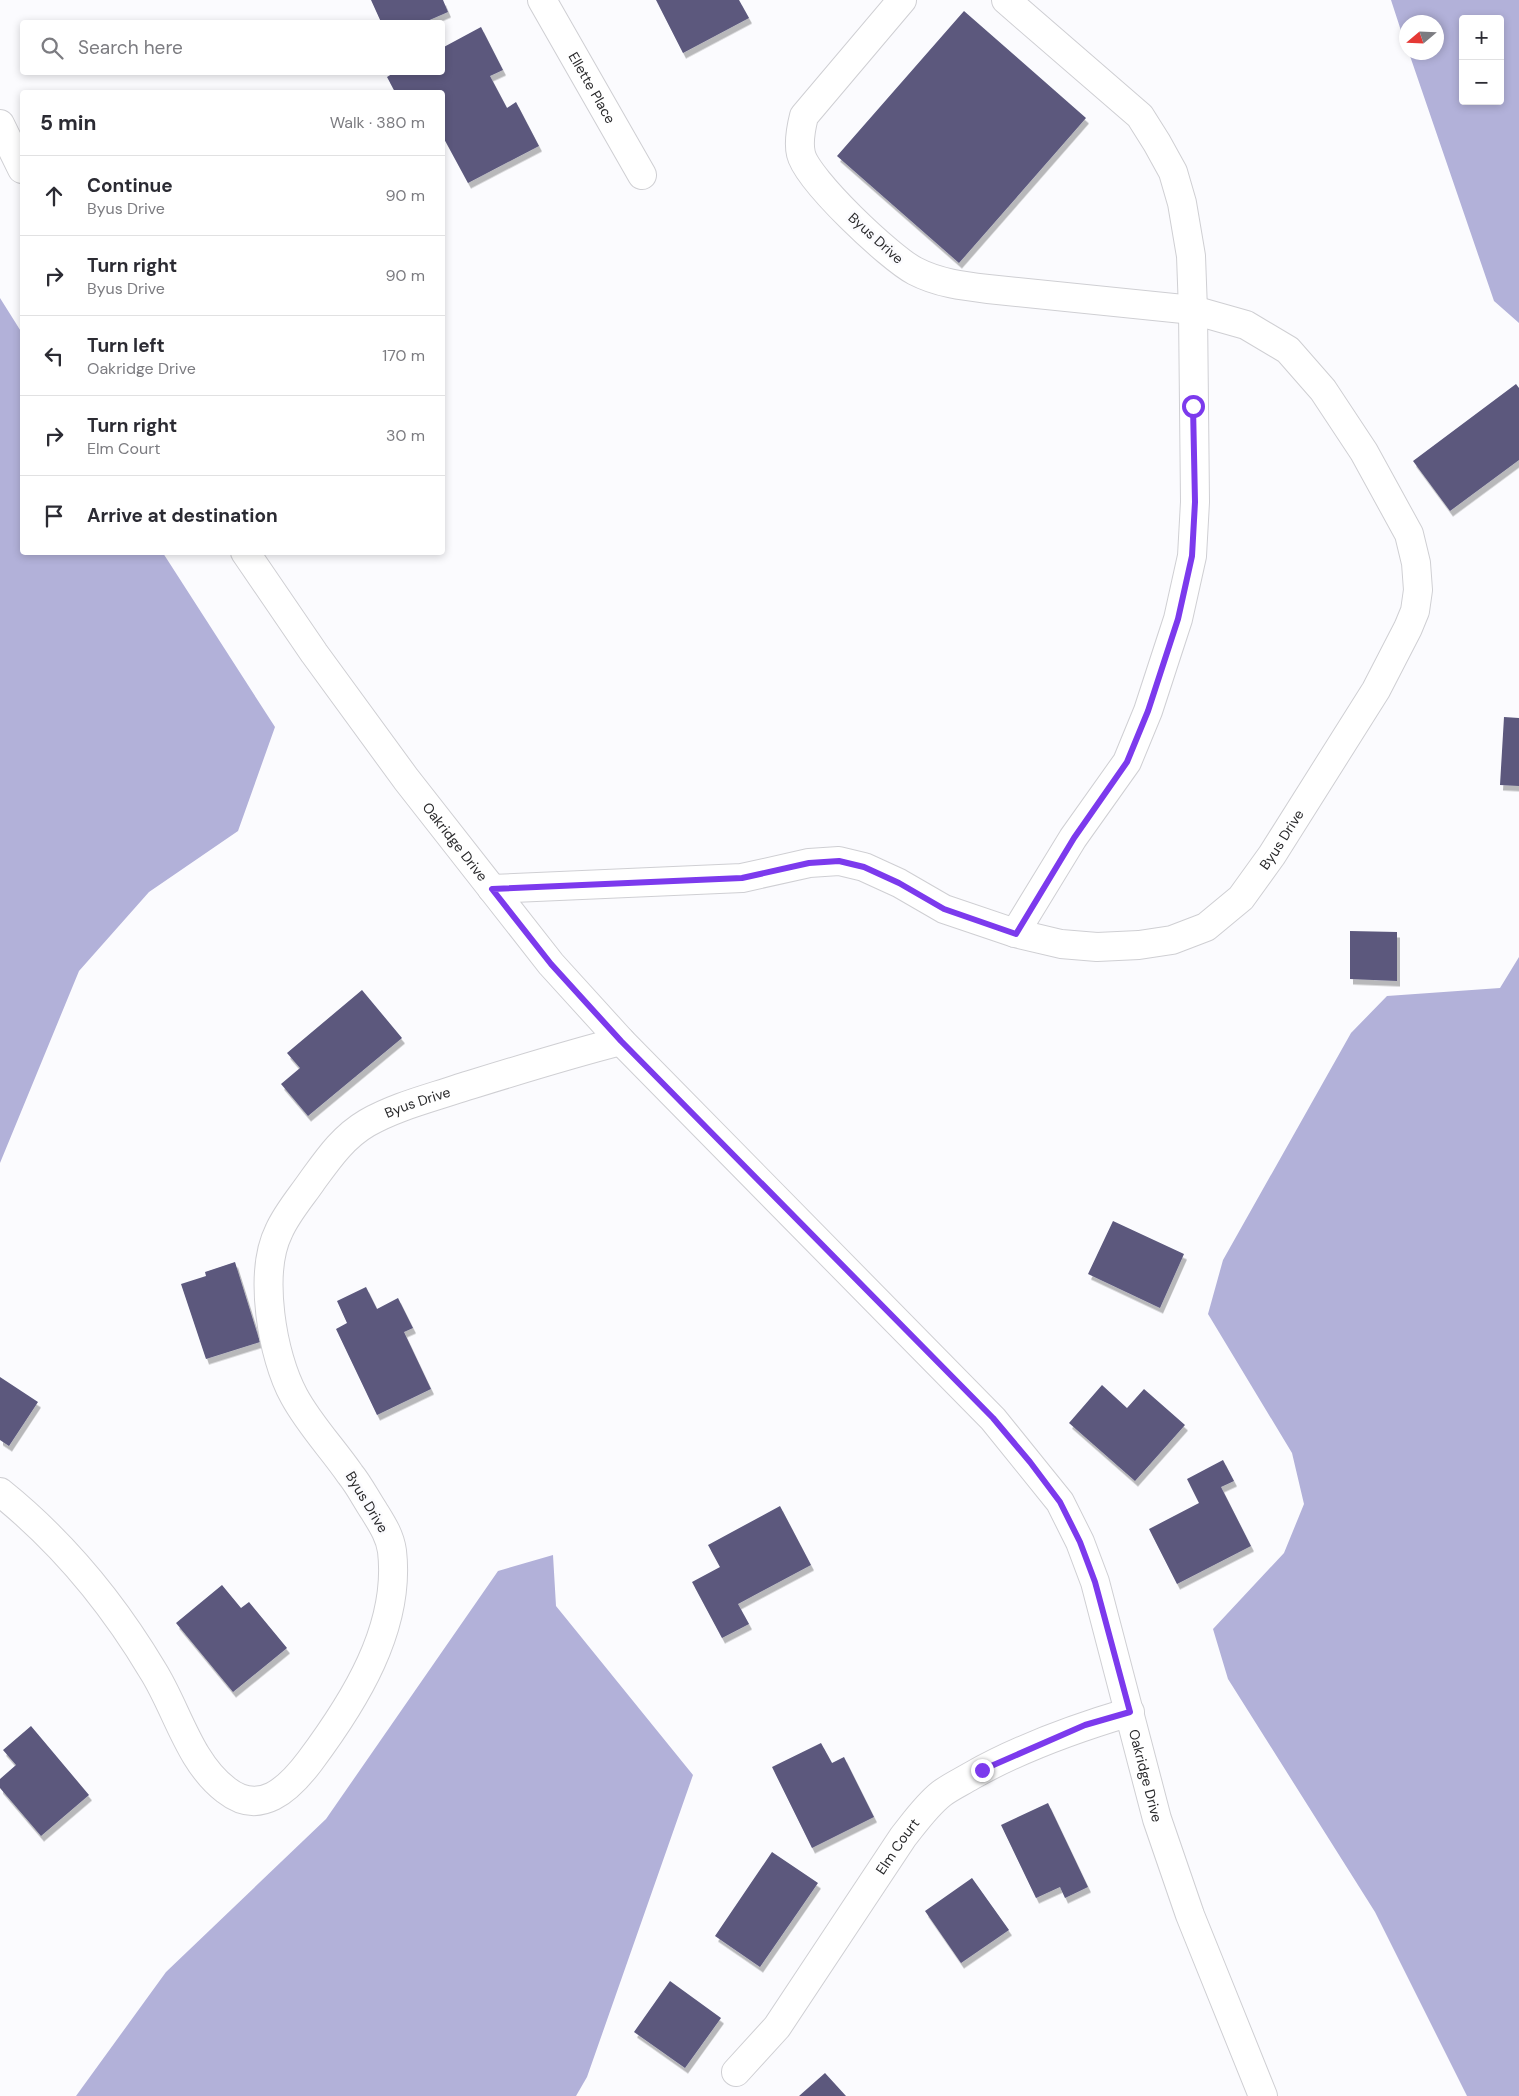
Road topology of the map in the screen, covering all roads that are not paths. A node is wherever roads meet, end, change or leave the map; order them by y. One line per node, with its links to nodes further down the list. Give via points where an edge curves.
1 (542, 0): 6 (street, Ellette Place)
2 (902, 0): 7 (street, Byus Drive, via 804,116 800,133 801,155 846,212 900,262 937,280 979,288)
3 (1006, 0): 7 (street, via 1140,116 1158,143 1173,172 1182,203 1191,256)
4 (0, 124): 5 (street)
5 (20, 165)
6 (642, 175)
7 (1193, 310): 10 (street, via 1195,502 1192,556 1178,619 1148,711 1127,762 1074,838); 10 (street, Byus Drive, via 1246,325 1288,350 1322,390 1364,452 1409,534 1416,563 1418,590 1415,611 1376,690 1272,855 1241,898 1206,927 1172,940 1097,947 1061,944)
8 (247, 555): 9 (street, Oakridge Drive, via 406,779)
9 (492, 889): 10 (street, Byus Drive, via 742,878 809,863 839,861 864,867 944,909); 11 (street, Oakridge Drive, via 551,964)
10 (1016, 934)
11 (621, 1041): 12 (street, Byus Drive, via 442,1094 366,1124 336,1148 278,1232 270,1268 268,1304 276,1350 293,1395 353,1477 387,1532 392,1550 388,1612 373,1660 340,1721 286,1788 271,1797 250,1803 228,1792 211,1778 166,1691 111,1607 80,1570 18,1506); 13 (street, Oakridge Drive, via 993,1418 1060,1502 1095,1582)
12 (0, 1492)
13 (1130, 1712): 14 (street, Elm Court, via 1085,1725 1011,1756 942,1793 922,1811 777,2027); 15 (street, Oakridge Drive, via 1157,1818 1190,1915)
14 (736, 2072)
15 (1263, 2096)

